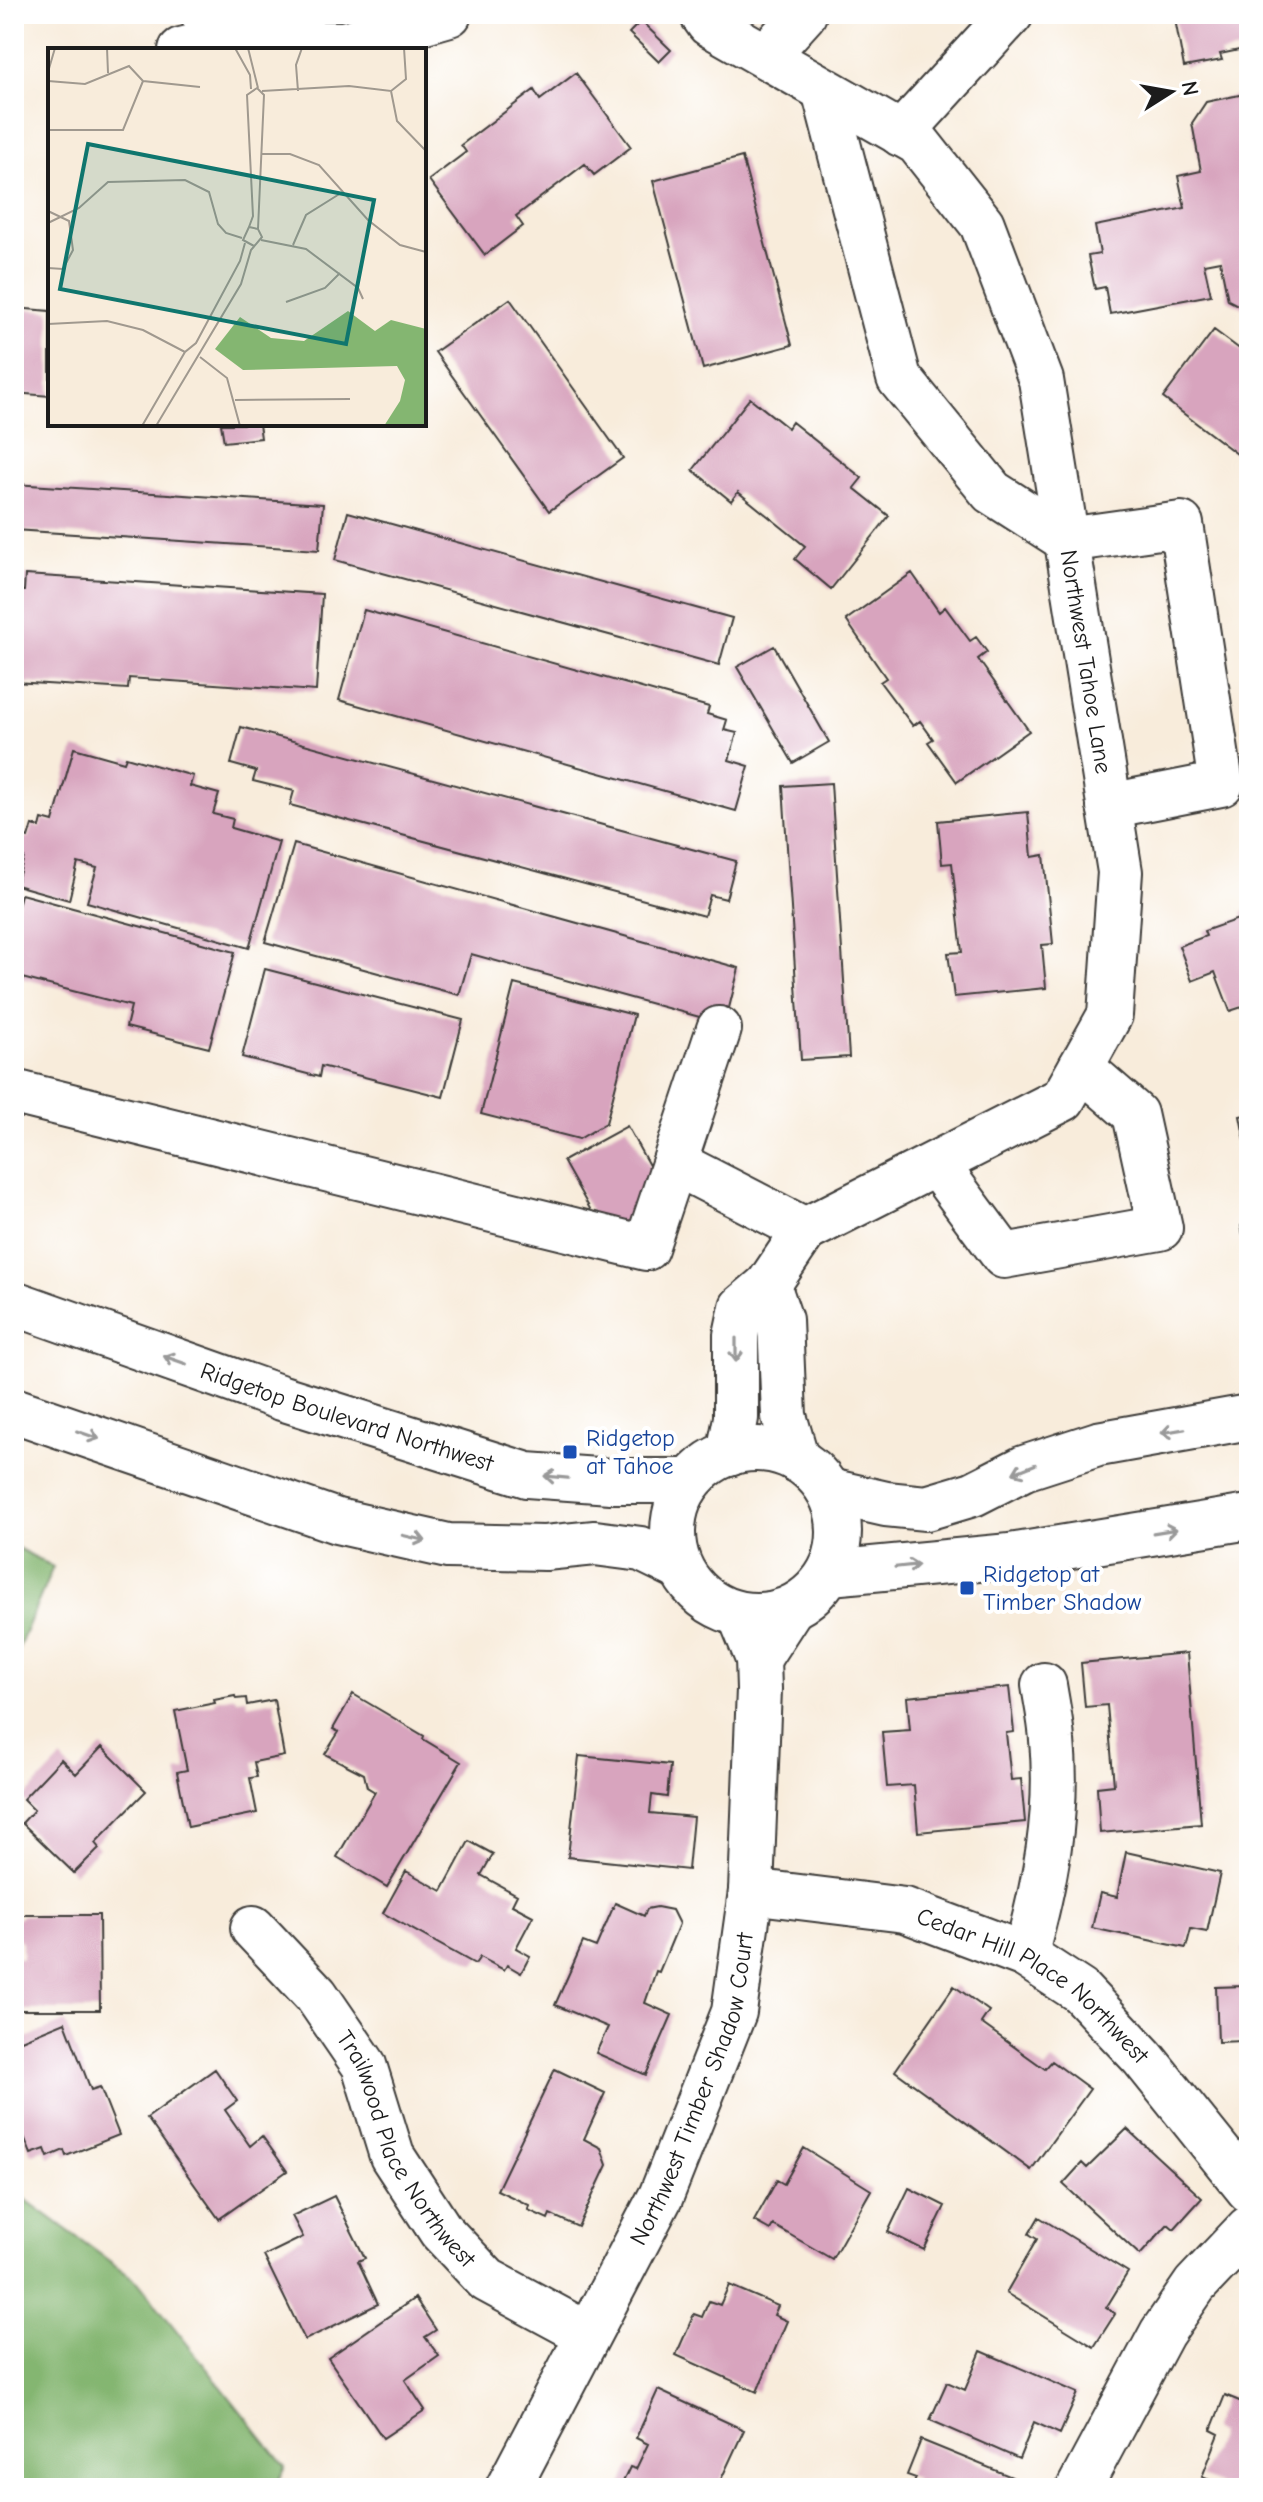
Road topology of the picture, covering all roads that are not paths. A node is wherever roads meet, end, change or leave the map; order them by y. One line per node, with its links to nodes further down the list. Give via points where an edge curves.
1 (449, 14): 6 (street)
2 (702, 14): 8 (street, Northwest Tahoe Lane, via 709,24)
3 (804, 14): 8 (street)
4 (1011, 14): 10 (street)
5 (219, 25): 6 (street, via 242,42); 7 (street)
6 (317, 47)
7 (184, 48)
8 (766, 56): 9 (street, Northwest Tahoe Lane)
9 (824, 90): 10 (street, Northwest Tahoe Lane); 11 (street, via 899,378 992,492)
10 (901, 134): 11 (street, Northwest Tahoe Lane, via 918,143 982,224 1041,380)
11 (1067, 540): 12 (street, Northwest Tahoe Lane); 12 (street, via 1181,524 1221,784)
12 (1109, 806): 14 (street, Northwest Tahoe Lane, via 1120,872 1110,1015)
13 (719, 1029): 16 (street)
14 (1081, 1067): 17 (street, Northwest Tahoe Lane, via 1063,1099); 17 (street, via 1135,1114 1160,1228 1004,1256)
15 (14, 1092): 16 (street, via 646,1248)
16 (675, 1163): 18 (street)
17 (936, 1164): 18 (street, Northwest Tahoe Lane)
18 (805, 1230): 19 (street, Northwest Tahoe Lane)
19 (768, 1285): 23 (street, Northwest Tahoe Lane, one-way to 23, via 742,1307); 24 (street, via 780,1320 784,1416)
20 (14, 1303): 25 (street, Ridgetop Boulevard Northwest, one-way to 20, via 527,1475 282,1398)
21 (14, 1410): 28 (street, one-way to 28, via 337,1521 448,1546 595,1543 641,1549)
22 (1249, 1417): 26 (street, one-way to 26, via 1098,1444 926,1508)
23 (729, 1454): 24 (street, via 762,1449); 25 (street, via 710,1462)
24 (797, 1460): 26 (street)
25 (690, 1481): 28 (street, via 673,1523)
26 (829, 1491): 29 (street, via 839,1518)
27 (1249, 1517): 29 (street, one-way to 27, via 1010,1556)
28 (680, 1568): 31 (street, via 695,1590)
29 (830, 1573): 30 (street, via 813,1594)
30 (791, 1608): 31 (street, via 766,1616); 32 (street)
31 (740, 1615): 32 (street, Northwest Timber Shadow Court)
32 (758, 1659): 34 (street, Northwest Timber Shadow Court)
33 (1044, 1685): 36 (street, via 1053,1742 1050,1850)
34 (751, 1891): 36 (street, Cedar Hill Place Northwest, via 905,1910); 39 (street, Northwest Timber Shadow Court, via 734,2012 661,2196)
35 (253, 1928): 39 (street, Trailwood Place Northwest, via 316,1995 364,2065 392,2156 441,2231 487,2280)
36 (1025, 1955): 37 (street, Cedar Hill Place Northwest, via 1080,1991 1143,2058)
37 (1249, 2190)
38 (1249, 2228): 41 (street, via 1195,2285 1162,2333)
39 (587, 2334): 40 (street, Northwest Timber Shadow Court)
40 (508, 2488)
41 (1079, 2488)

